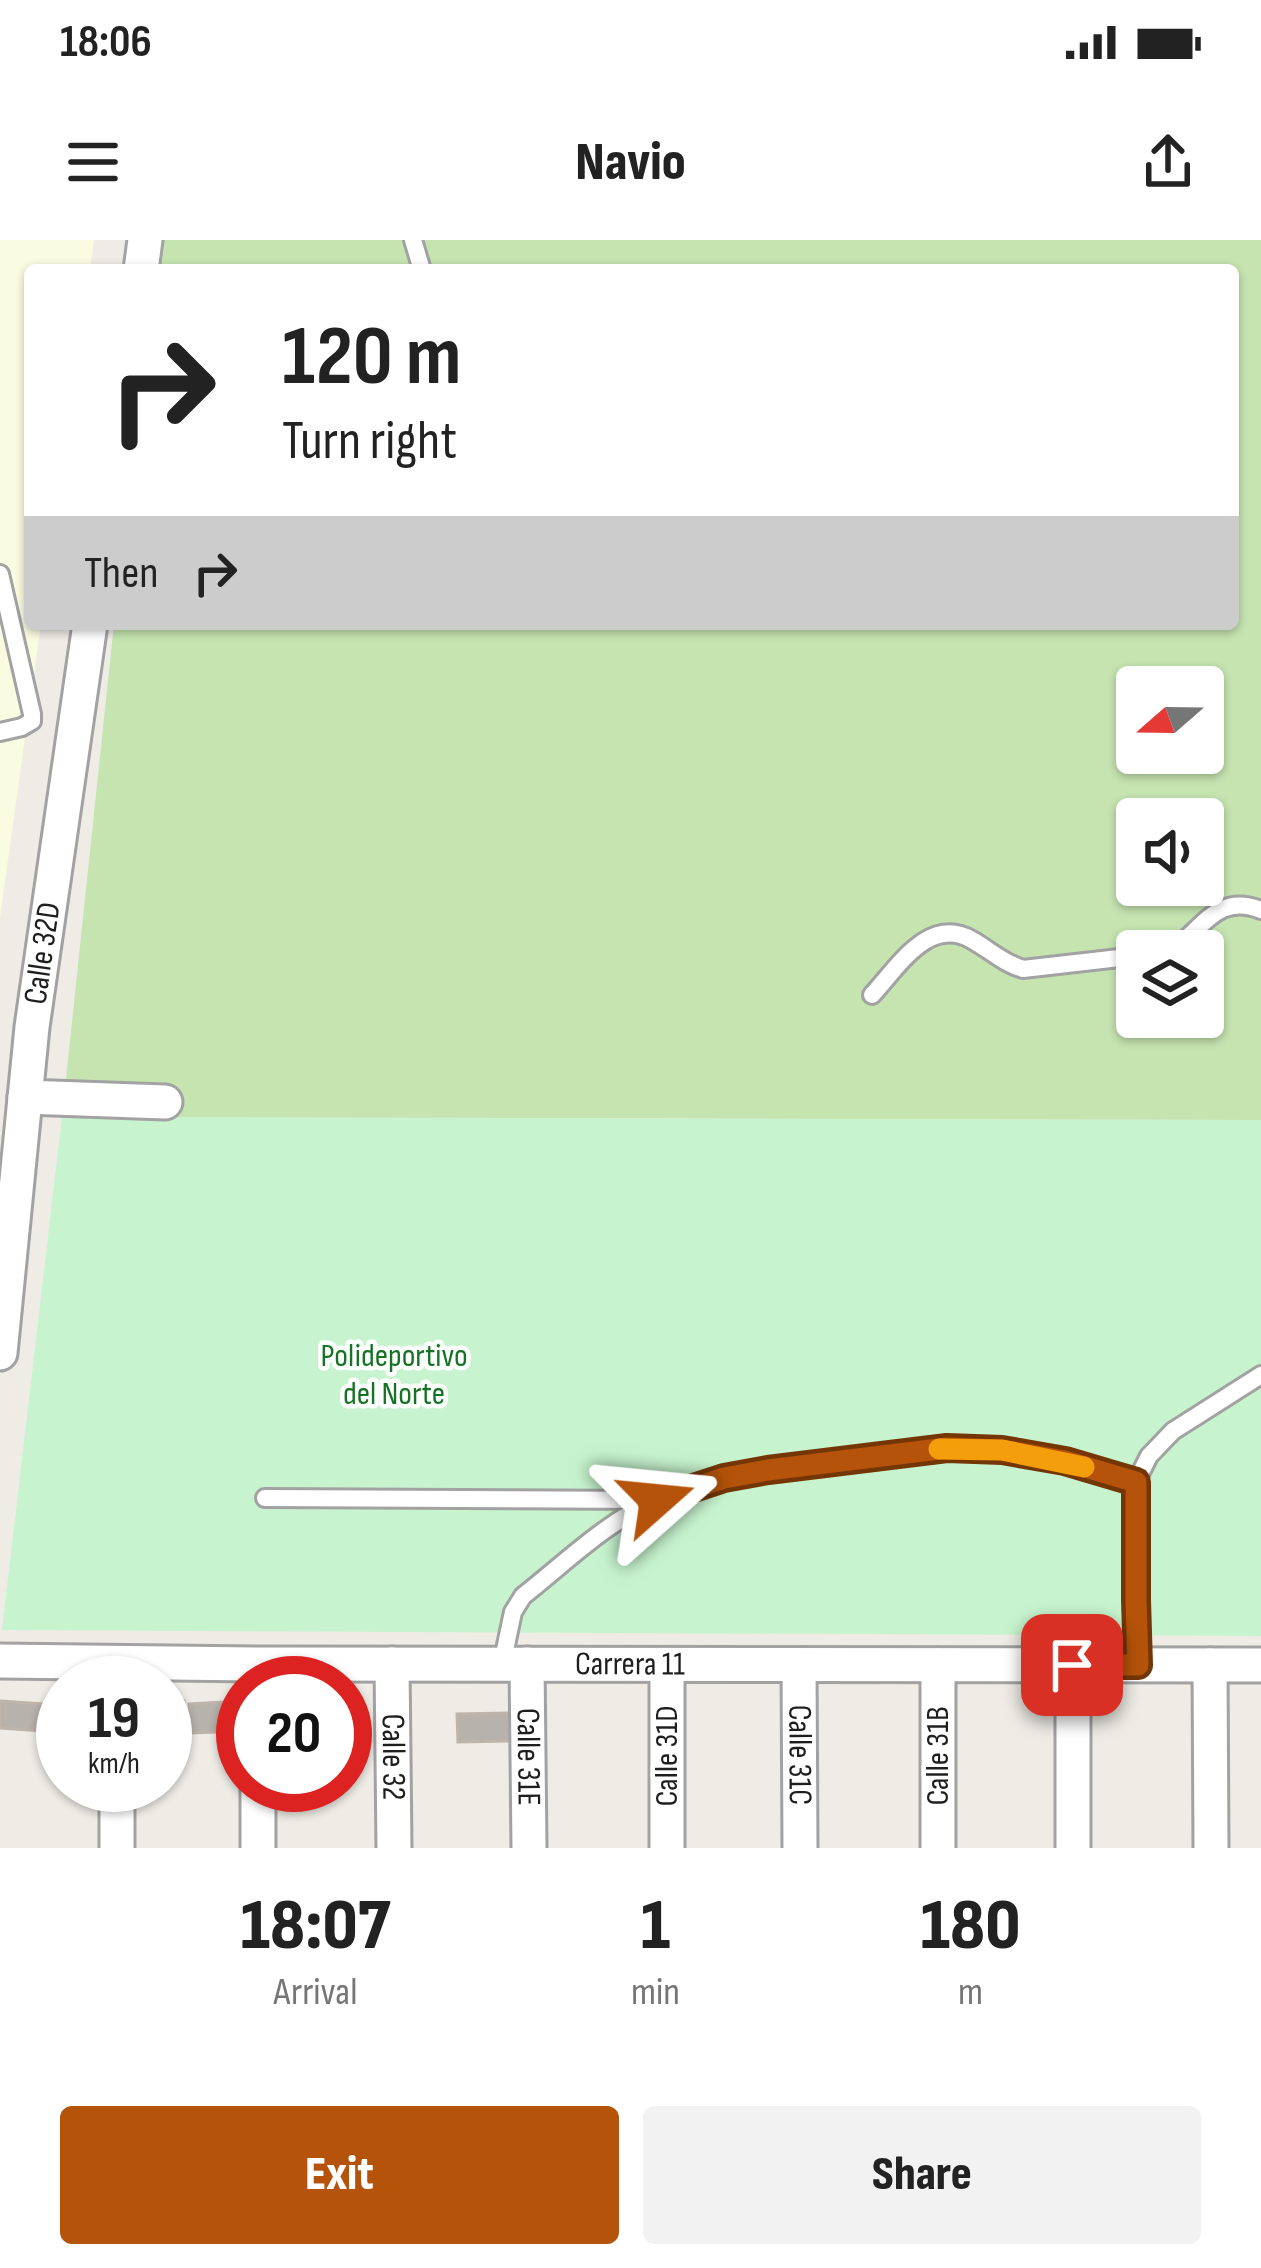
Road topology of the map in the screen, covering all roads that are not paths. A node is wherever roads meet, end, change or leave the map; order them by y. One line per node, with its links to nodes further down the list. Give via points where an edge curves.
1 (0, 574): 3 (lane, via 32,714 22,727)
2 (89, 630): 8 (street, Calle 32D)
3 (0, 732)
4 (1261, 910): 5 (lane, via 1219,909)
5 (1198, 930)
6 (1116, 958): 7 (lane, via 1023,969 952,931 919,944)
7 (872, 995)
8 (25, 1097): 9 (street); 10 (street, Calle 32D)
9 (165, 1102)
10 (0, 1353)
11 (1261, 1376): 12 (lane, via 1173,1430)
12 (1136, 1482): 14 (lane, via 1065,1461 947,1448 768,1470); 24 (lane)
13 (265, 1498): 14 (lane)
14 (657, 1500): 17 (lane, via 523,1596 513,1612)
15 (0, 1661): 19 (street, Carrera 11)
16 (392, 1664): 17 (street, Carrera 11); 20 (street, Carrera 11); 31 (street, Calle 32)
17 (515, 1664): 18 (street, Carrera 11); 32 (street, Calle 31E)
18 (667, 1664): 21 (street, Carrera 11); 33 (street, Calle 31D)
19 (36, 1665)
20 (372, 1665)
21 (799, 1665): 22 (street, Carrera 11); 34 (street, Calle 31C)
22 (938, 1665): 23 (street, Carrera 11); 35 (street, Calle 31B)
23 (1072, 1665): 24 (street, Carrera 11); 36 (street)
24 (1138, 1665): 25 (street, Carrera 11)
25 (1210, 1665): 26 (street, Carrera 11); 37 (street)
26 (1261, 1665)
27 (117, 1812): 29 (street)
28 (258, 1812): 30 (street)
29 (117, 1848)
30 (258, 1848)
31 (394, 1848)
32 (529, 1848)
33 (667, 1848)
34 (800, 1848)
35 (938, 1848)
36 (1073, 1848)
37 (1211, 1848)

